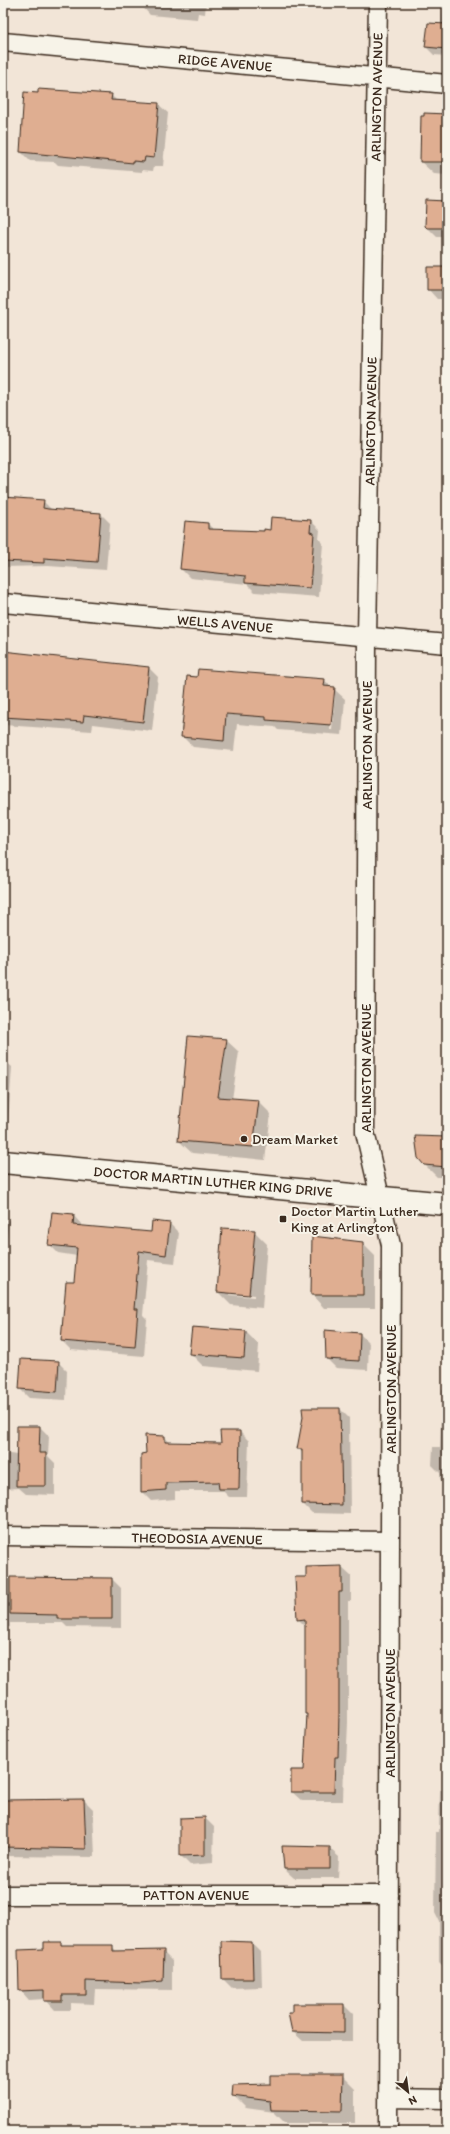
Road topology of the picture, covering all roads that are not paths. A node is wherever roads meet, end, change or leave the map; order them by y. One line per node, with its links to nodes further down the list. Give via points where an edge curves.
1 (378, 3): 3 (street, ARLINGTON AVENUE)
2 (3, 42): 3 (street, RIDGE AVENUE)
3 (378, 78): 4 (street, RIDGE AVENUE); 6 (street, ARLINGTON AVENUE)
4 (447, 84)
5 (3, 603): 6 (street, WELLS AVENUE)
6 (367, 637): 7 (street, WELLS AVENUE); 9 (street, ARLINGTON AVENUE, via 365,1132)
7 (447, 644)
8 (3, 1162): 9 (main road, DOCTOR MARTIN LUTHER KING DRIVE)
9 (379, 1197): 10 (main road, DOCTOR MARTIN LUTHER KING DRIVE); 12 (street, ARLINGTON AVENUE, via 392,1245)
10 (447, 1204)
11 (3, 1536): 12 (street, THEODOSIA AVENUE)
12 (390, 1541): 14 (street, ARLINGTON AVENUE)
13 (3, 1895): 14 (street, PATTON AVENUE)
14 (389, 1895): 15 (street, ARLINGTON AVENUE)
15 (388, 2098): 16 (street); 17 (street, ARLINGTON AVENUE)
16 (447, 2099)
17 (388, 2131)

